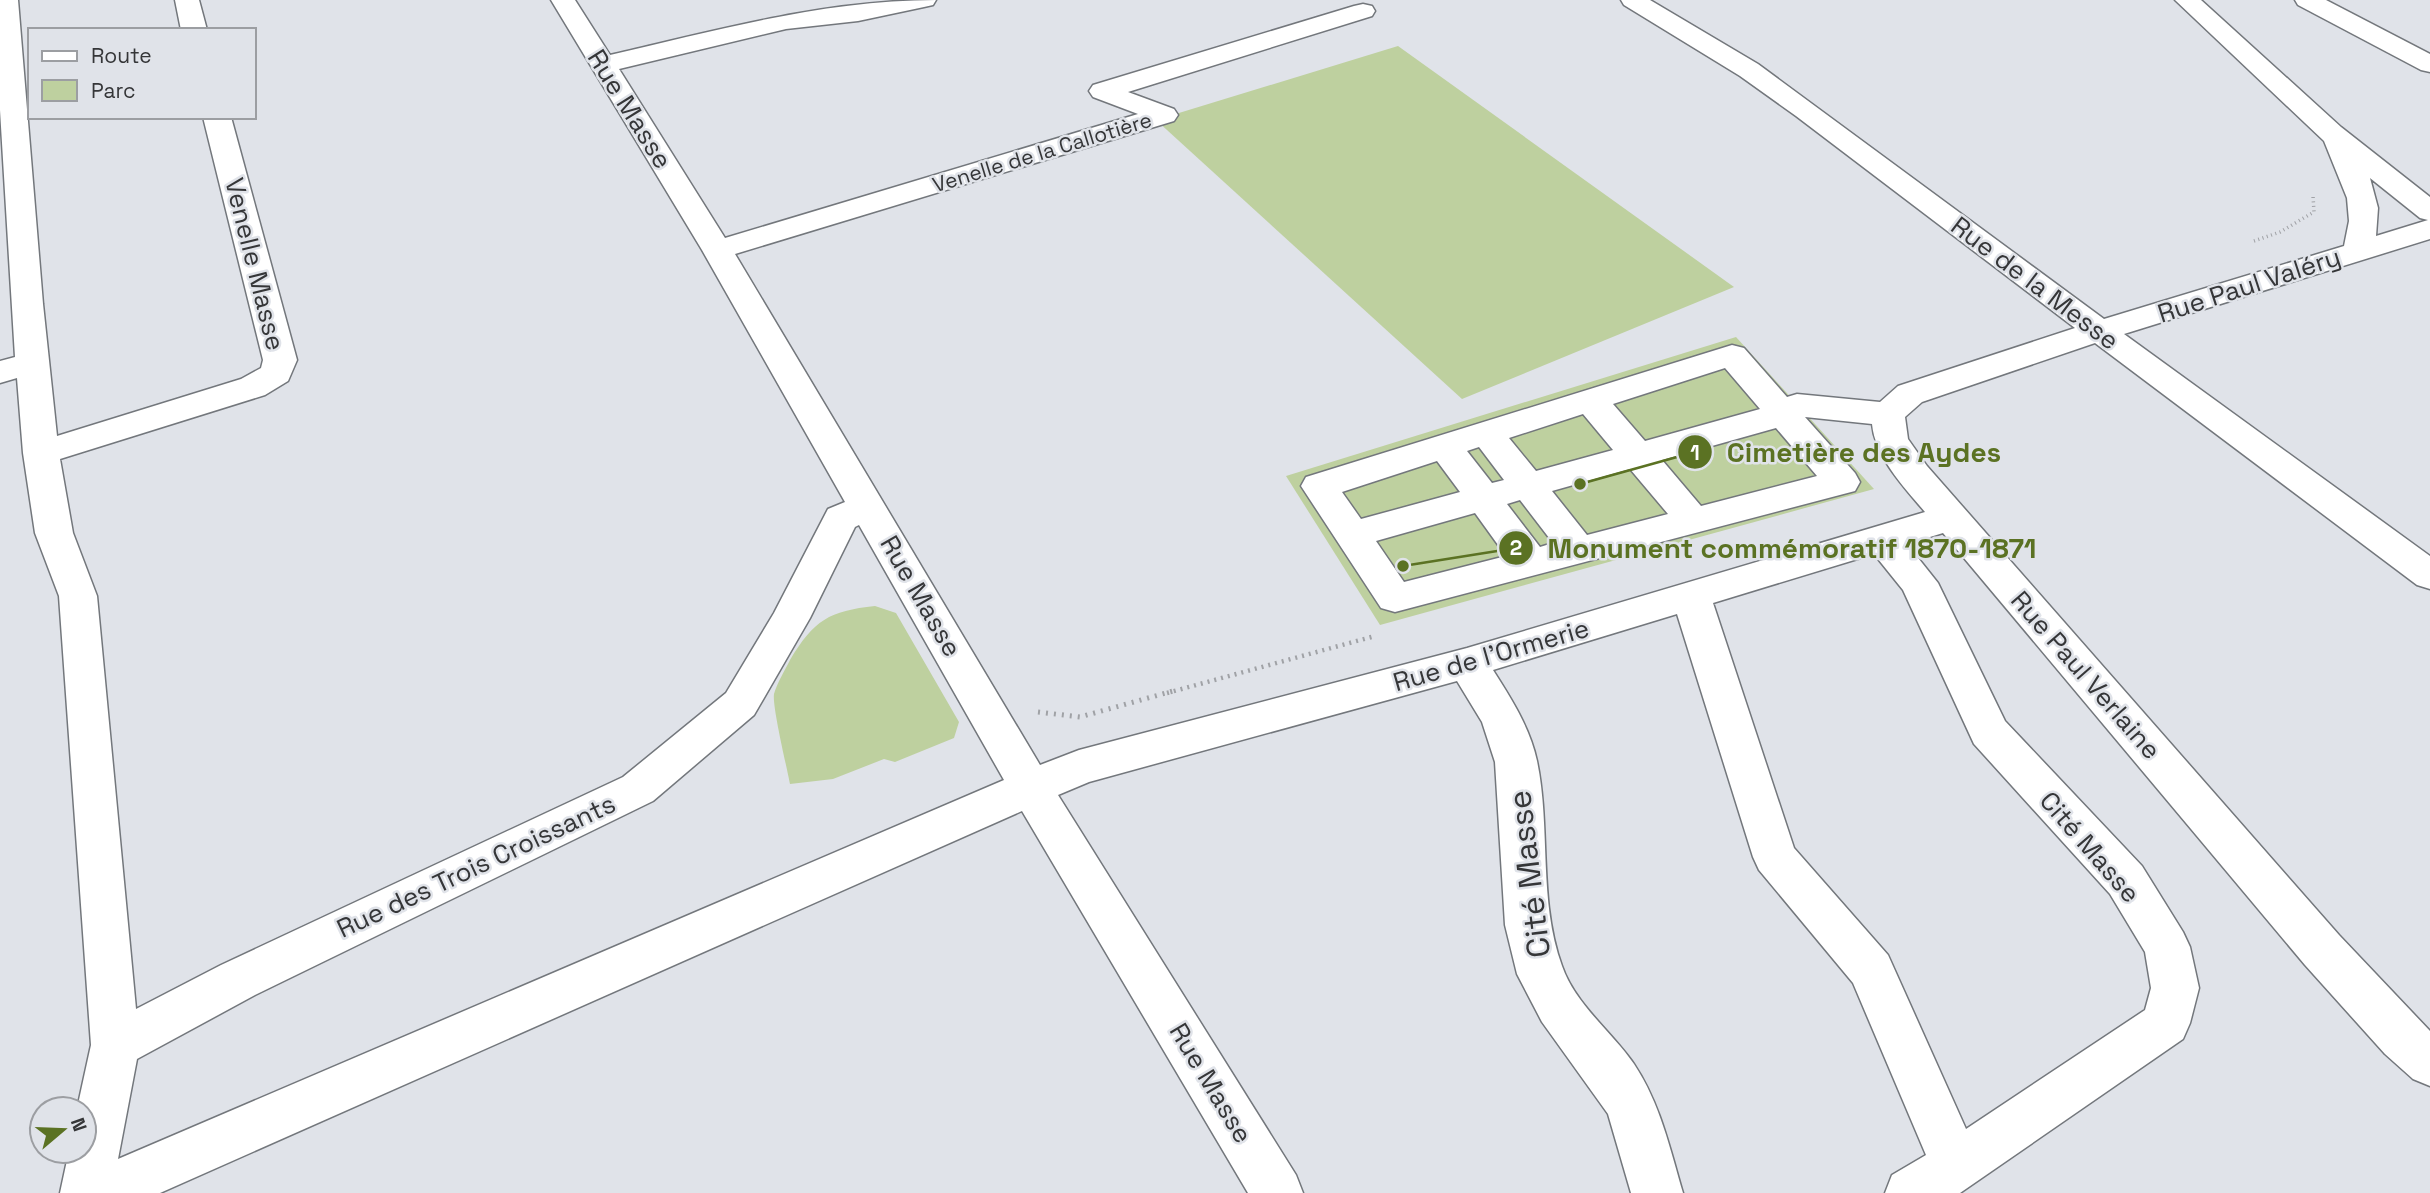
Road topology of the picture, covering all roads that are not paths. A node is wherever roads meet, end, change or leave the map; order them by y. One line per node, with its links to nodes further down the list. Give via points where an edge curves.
1 (6, 0): 18 (street)
2 (187, 0): 9 (street)
3 (562, 0): 11 (street, Rue Masse)
4 (925, 0): 11 (street, via 858,14 786,21)
5 (1633, 0): 19 (street, Rue de la Messe, via 1806,110)
6 (2187, 0): 13 (street, Rue Paul Valéry)
7 (2307, 0): 10 (street)
8 (1363, 11): 16 (street, Venelle de la Callotière, via 1102,91 1164,115)
9 (194, 28)
10 (2430, 64)
11 (603, 65): 16 (street, Rue Masse)
12 (218, 119): 26 (street, Venelle Masse, via 280,360 276,374 253,387)
13 (2331, 133): 14 (street, Rue Paul Valéry); 17 (street, Rue Paul Valéry, via 2359,190 2364,216)
14 (2430, 212)
15 (2430, 229): 17 (street, Rue Paul Valéry)
16 (717, 250): 30 (street, Rue Masse)
17 (2358, 250): 19 (street, Rue Paul Valéry)
18 (14, 307): 20 (street)
19 (2099, 331): 23 (street, via 1910,394); 37 (street, Rue de la Messe)
20 (16, 368): 26 (street)
21 (1590, 400): 22 (street, via 1732,355); 24 (street); 27 (street)
22 (1784, 414): 23 (street, via 1797,405); 27 (street); 32 (street, via 1842,482)
23 (1888, 414): 31 (street, Rue Paul Verlaine, via 1891,440 1914,475)
24 (1486, 433): 25 (street); 28 (street)
25 (1446, 446): 29 (street); 33 (street, via 1319,486)
26 (41, 453): 41 (street, via 54,533 78,596)
27 (1637, 455): 28 (street); 32 (street)
28 (1528, 485): 29 (street); 35 (street)
29 (1484, 498): 33 (street); 36 (street)
30 (869, 507): 40 (street, Rue Masse); 41 (street, Rue des Trois Croissants, via 841,518 740,704 638,789 237,980)
31 (1952, 517): 34 (street, Rue de l'Ormerie); 42 (street, Rue Paul Verlaine, via 2322,950)
32 (1694, 521): 35 (street)
33 (1352, 535): 36 (street, via 1395,598)
34 (1883, 540): 38 (street, Rue de l'Ormerie); 43 (street, Cité Masse, via 1919,583 1989,732 2126,880 2167,947 2175,988 2166,1023)
35 (1579, 550): 36 (street)
36 (1531, 563)
37 (2430, 575)
38 (1691, 596): 39 (street, Rue de l'Ormerie); 43 (street, via 1775,857 1871,970)
39 (1467, 663): 40 (street, Rue de l'Ormerie, via 1079,767); 47 (street, Cité Masse, via 1503,718 1516,761 1530,931 1541,974 1625,1096 1644,1139)
40 (1030, 787): 45 (street); 46 (street, Rue Masse)
41 (115, 1045): 44 (street)
42 (2430, 1063)
43 (1956, 1166): 48 (street, Cité Masse)
44 (86, 1193)
45 (100, 1193)
46 (1277, 1193)
47 (1657, 1193)
48 (1911, 1193)

